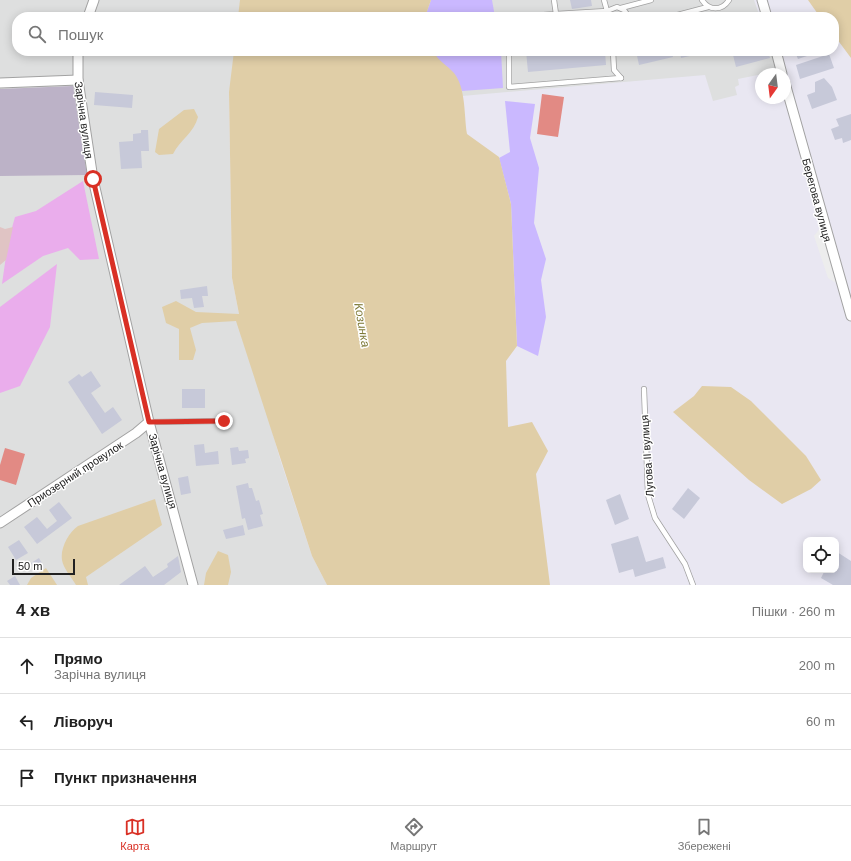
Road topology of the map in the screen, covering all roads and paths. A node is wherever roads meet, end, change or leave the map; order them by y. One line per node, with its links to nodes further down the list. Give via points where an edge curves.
1 (94, 0): 12 (street)
2 (554, 0): 13 (lane)
3 (604, 0): 11 (lane)
4 (651, 0): 10 (lane)
5 (702, 0): 9 (lane)
6 (734, 0): 8 (lane)
7 (762, 0): 17 (street)
8 (728, 1): 9 (lane, via 717,9)
9 (708, 7): 16 (lane)
10 (621, 8): 11 (lane); 15 (lane)
11 (607, 11): 14 (lane)
12 (90, 12)
13 (556, 12)
14 (590, 12)
15 (624, 12)
16 (689, 12)
17 (766, 12)
18 (78, 56): 23 (street, Зарічна вулиця)
19 (509, 56): 20 (lane, via 509,87 620,78 614,70)
20 (613, 56)
21 (777, 56): 22 (street)
22 (780, 68)
23 (78, 80): 24 (street); 29 (street, Зарічна вулиця, via 93,179)
24 (0, 83)
25 (791, 104): 26 (street, Берегова вулиця)
26 (851, 316)
27 (644, 389): 32 (lane, Лугова II вулиця, via 648,495 655,518 685,564)
28 (224, 421): 29 (lane)
29 (149, 422): 30 (street, Приозерний провулок); 31 (street, Зарічна вулиця)
30 (0, 523)
31 (193, 585)
32 (693, 585)

